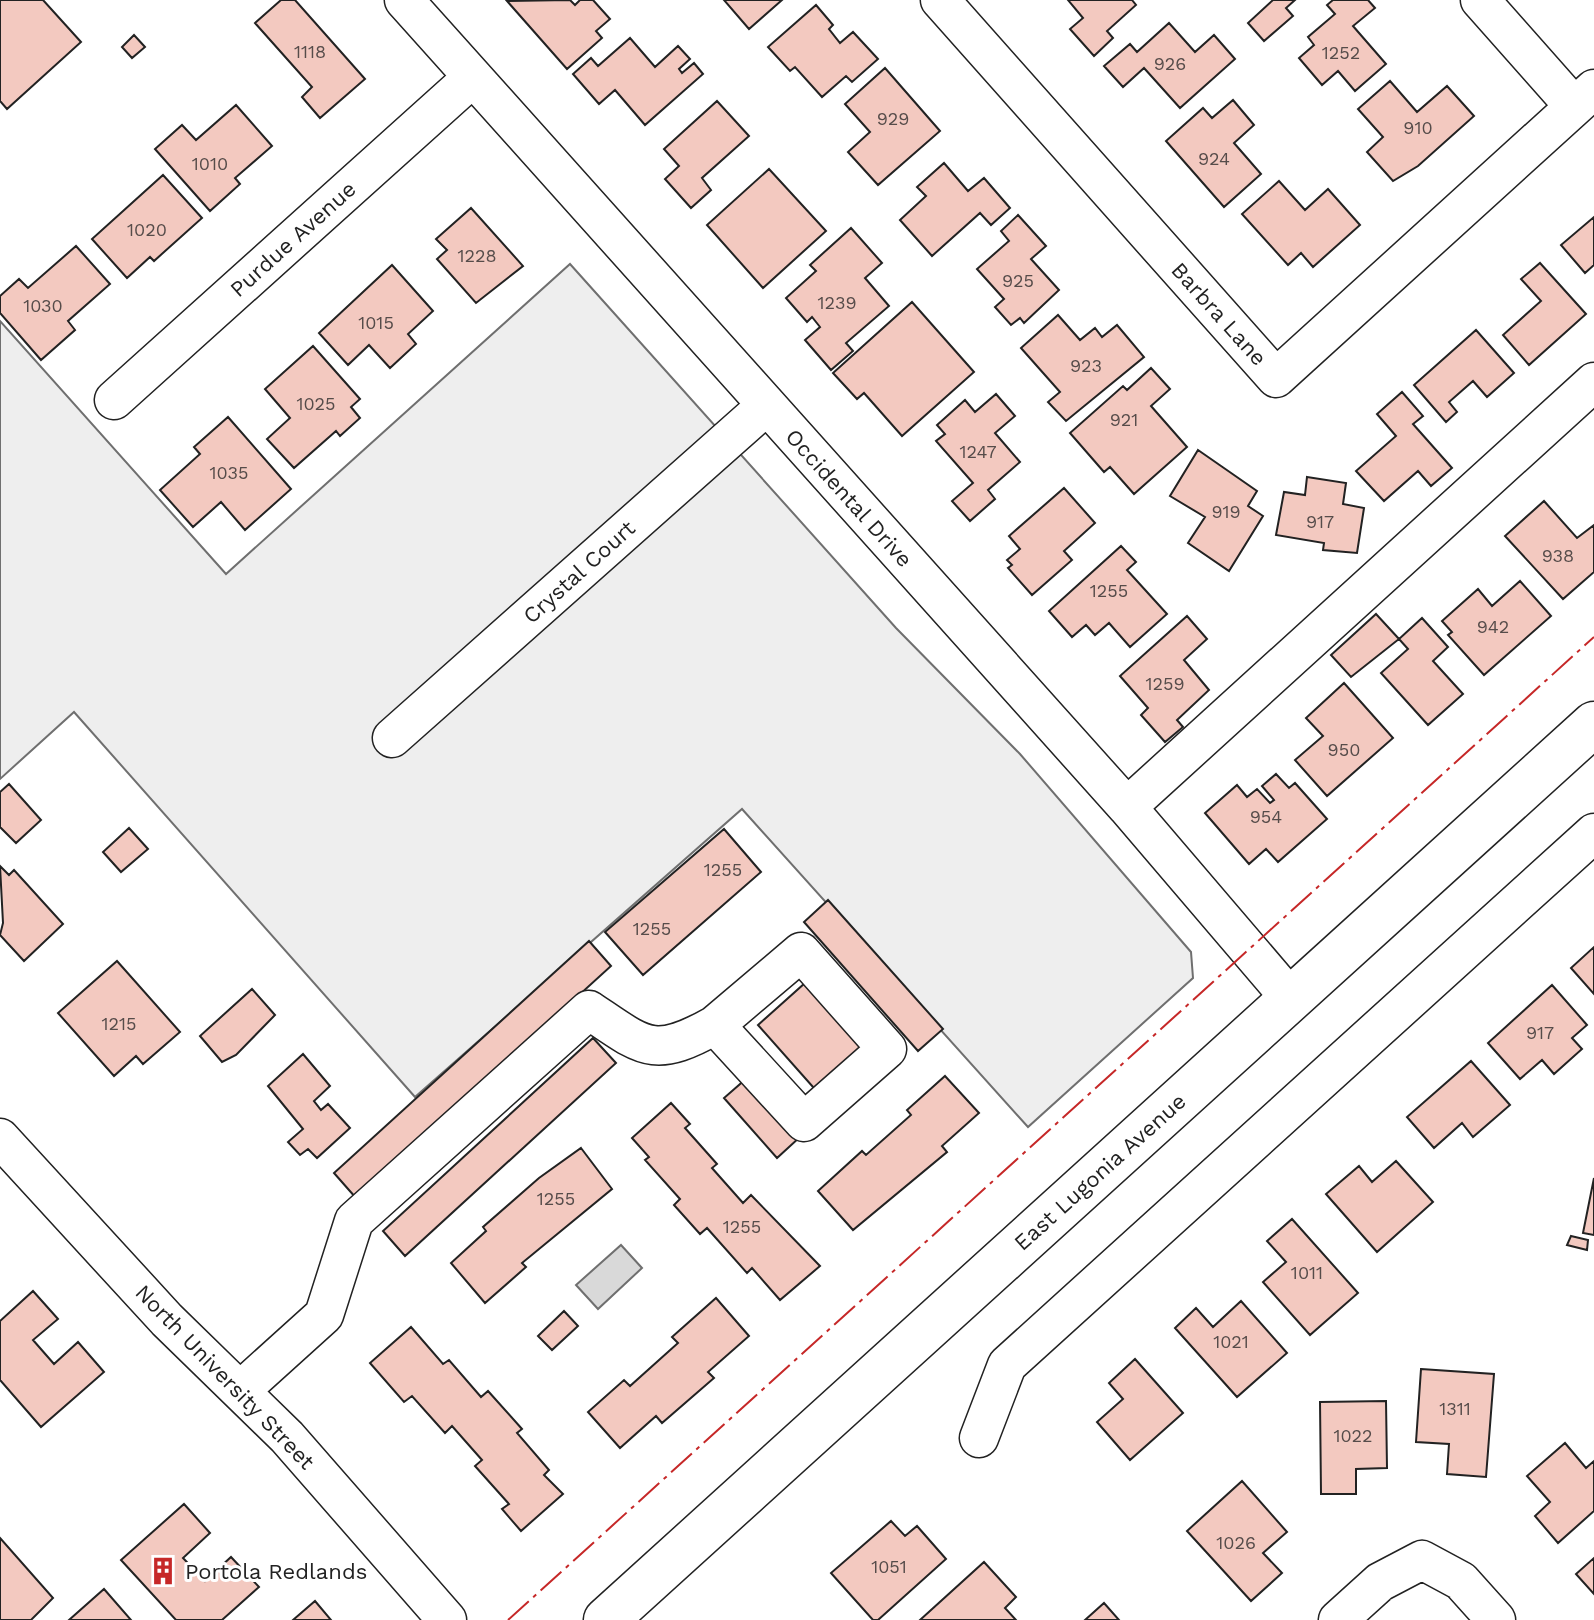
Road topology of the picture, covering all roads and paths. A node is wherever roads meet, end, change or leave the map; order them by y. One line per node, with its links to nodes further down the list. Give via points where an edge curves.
1 (404, 0): 4 (street, Occidental Drive)
2 (940, 0): 5 (street, Barbra Lane, via 1276,378)
3 (1480, 0): 5 (street)
4 (472, 78): 7 (street, Purdue Avenue); 8 (street, Occidental Drive)
5 (1584, 97)
6 (1594, 382): 11 (street)
7 (114, 400)
8 (766, 406): 10 (street, Crystal Court); 11 (street, Occidental Drive)
9 (1594, 724): 13 (main road, East Lugonia Avenue)
10 (392, 738)
11 (1127, 807): 13 (street, Occidental Drive)
12 (1594, 833): 17 (street, via 1007,1365)
13 (1291, 999): 19 (main road, East Lugonia Avenue)
14 (715, 1025): 14 (street, via 804,1122 887,1049 801,952); 16 (street, via 681,1044 640,1045 589,1010 354,1221 324,1315)
15 (0, 1138): 16 (street, North University Street, via 167,1320)
16 (241, 1390): 18 (street, North University Street)
17 (979, 1438)
18 (447, 1620)
19 (606, 1620)
20 (1338, 1620): 21 (street, via 1380,1582 1422,1560 1461,1581)
21 (1496, 1620)

